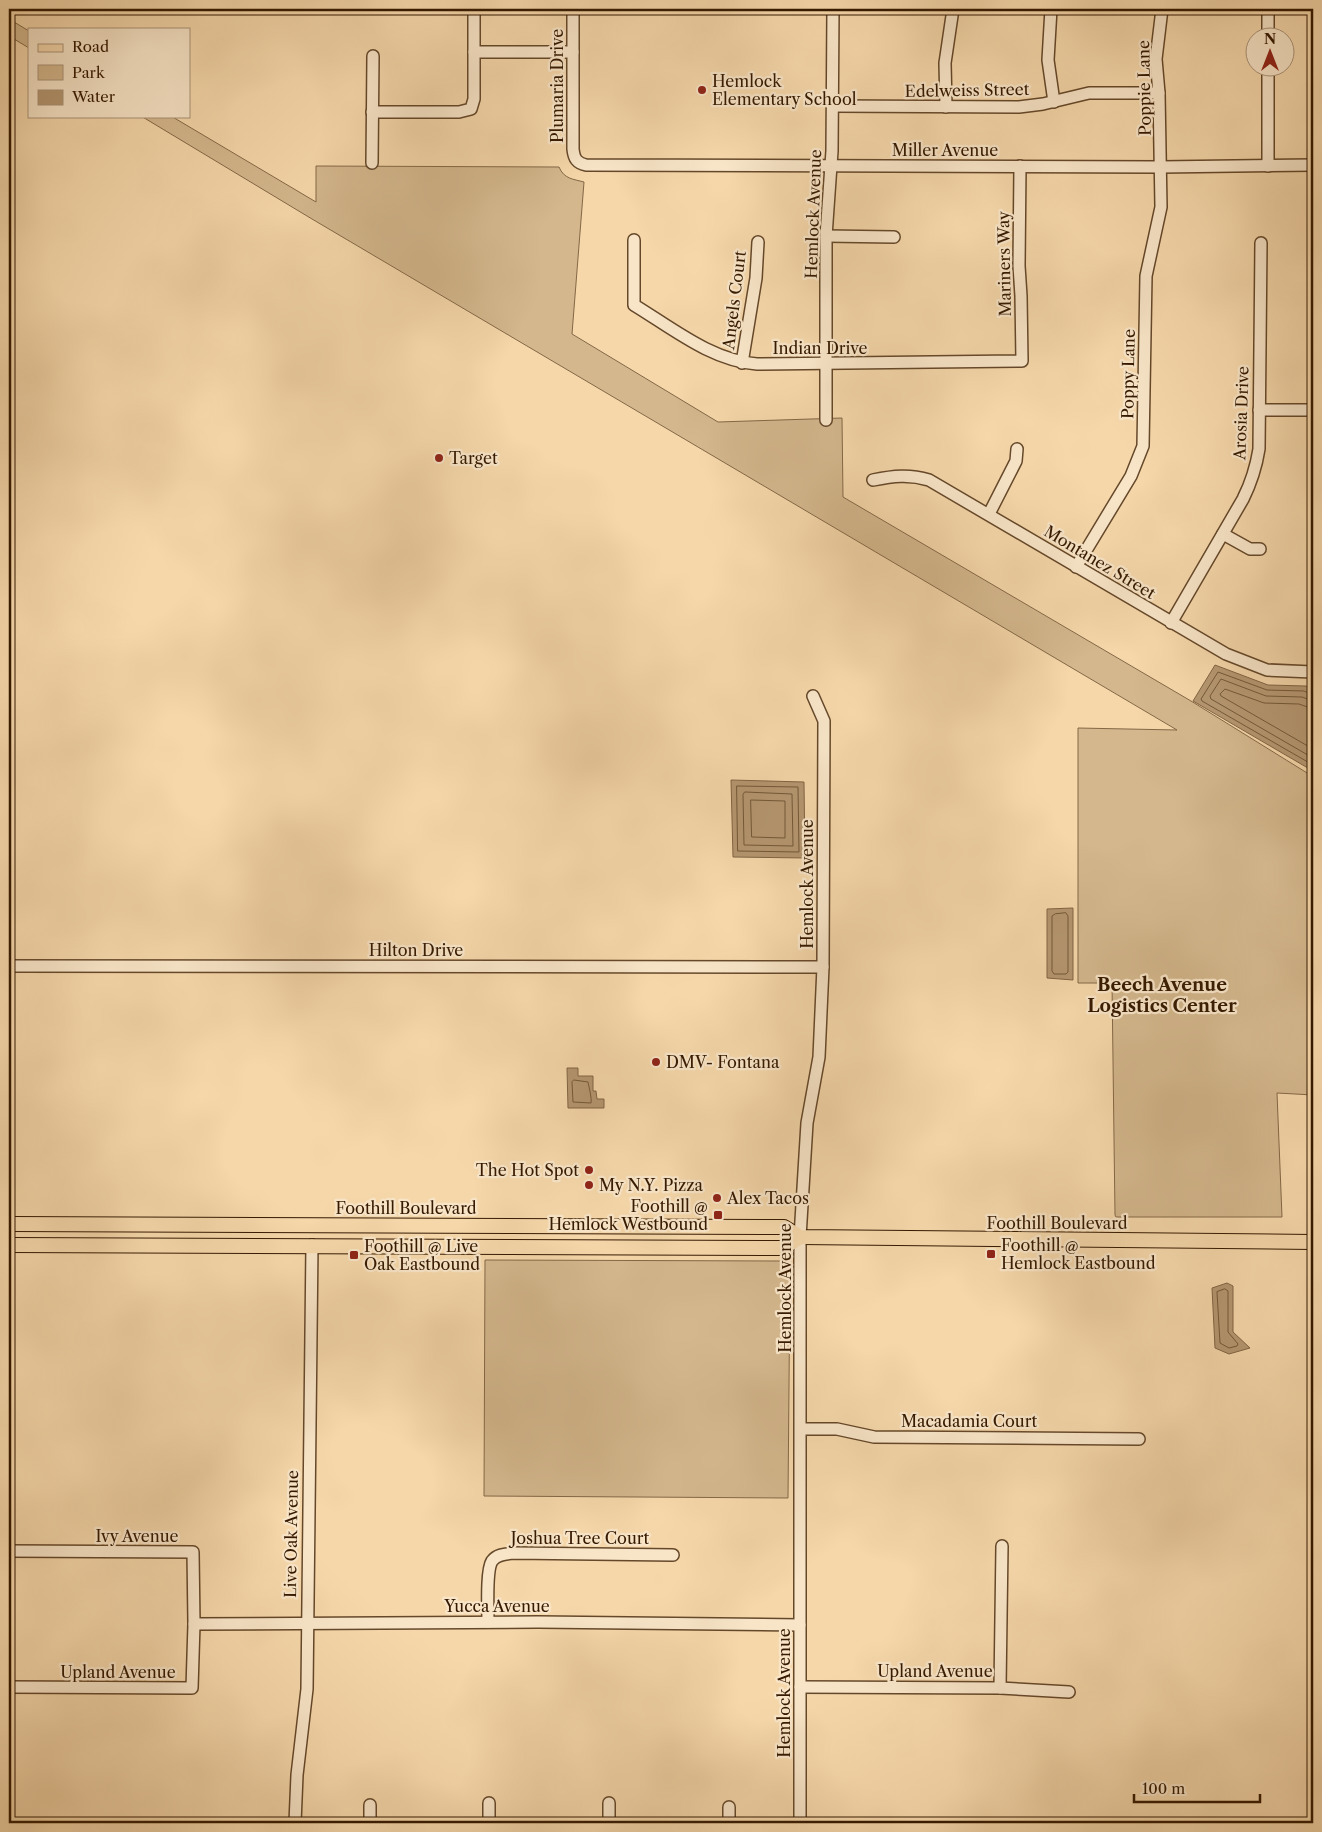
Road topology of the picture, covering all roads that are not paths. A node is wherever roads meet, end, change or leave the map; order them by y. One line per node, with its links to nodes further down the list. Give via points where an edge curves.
1 (474, 9): 9 (street)
2 (574, 9): 10 (street, Plumaria Drive)
3 (833, 9): 15 (street, Hemlock Avenue)
4 (953, 9): 16 (street, via 945,63)
5 (1051, 9): 14 (street, via 1048,60)
6 (1162, 9): 13 (street, Poppie Lane, via 1157,50)
7 (1268, 9): 8 (street)
8 (1268, 28)
9 (474, 52): 10 (street); 17 (street, via 474,99 470,109 459,112)
10 (573, 52): 19 (street, Plumaria Drive, via 573,150)
11 (372, 56): 17 (street)
12 (1268, 78): 22 (street)
13 (1159, 93): 14 (street, Edelweiss Street, via 1089,93); 24 (street, Poppie Lane)
14 (1054, 102): 16 (street, Edelweiss Street, via 1019,107)
15 (833, 106): 16 (street, Edelweiss Street); 23 (street, Hemlock Avenue)
16 (946, 107)
17 (372, 112): 18 (street)
18 (372, 162)
19 (577, 162): 23 (street, Miller Avenue, via 591,166)
20 (1313, 165): 22 (street, Miller Avenue)
21 (1020, 166): 23 (street, Miller Avenue); 24 (street, Miller Avenue); 30 (street, Mariners Way)
22 (1268, 166): 24 (street, Miller Avenue)
23 (831, 167): 25 (street, Hemlock Avenue)
24 (1161, 167): 41 (street, Poppy Lane, via 1161,207 1146,276 1142,446 1132,476)
25 (826, 236): 26 (street); 32 (street, Hemlock Avenue)
26 (894, 237)
27 (634, 240): 31 (street, Indian Drive, via 634,305 709,350)
28 (758, 242): 31 (street, Angels Court, via 756,278)
29 (1261, 243): 33 (street, Arosia Drive)
30 (1022, 361): 32 (street, Indian Drive)
31 (742, 363): 32 (street, Indian Drive)
32 (826, 364): 35 (street, Hemlock Avenue)
33 (1259, 410): 34 (street); 39 (street, Arosia Drive, via 1259,450 1253,478)
34 (1313, 410)
35 (826, 420)
36 (1017, 450): 38 (street, via 1016,460)
37 (873, 480): 38 (street, Montanez Street, via 900,475 918,477 940,485)
38 (989, 514): 41 (street, Montanez Street)
39 (1223, 534): 40 (street, via 1250,549); 42 (street, Arosia Drive)
40 (1260, 549)
41 (1076, 567): 42 (street, Montanez Street)
42 (1171, 623): 43 (street, Montanez Street, via 1226,654 1258,667 1277,672)
43 (1313, 672)
44 (813, 696): 46 (street, Hemlock Avenue, via 824,721)
45 (9, 966): 46 (street, Hilton Drive)
46 (823, 967): 48 (street, Hemlock Avenue, via 819,1056 807,1124)
47 (9, 1224): 48 (main road, Foothill Boulevard, via 784,1227)
48 (800, 1237): 49 (main road, Foothill Boulevard); 51 (main road, Foothill Boulevard, via 783,1248); 52 (street, Hemlock Avenue)
49 (1313, 1242)
50 (9, 1245): 51 (main road, Foothill Boulevard)
51 (312, 1245): 57 (street, Live Oak Avenue)
52 (801, 1429): 53 (street, Macadamia Court, via 836,1429 874,1437); 60 (street, Hemlock Avenue)
53 (1139, 1439)
54 (1002, 1546): 63 (street)
55 (9, 1551): 59 (street, Ivy Avenue, via 193,1552)
56 (673, 1555): 58 (street, Joshua Tree Court, via 499,1555 491,1562 489,1574)
57 (306, 1622): 58 (street, Yucca Avenue); 59 (street, Yucca Avenue); 69 (street, Live Oak Avenue, via 307,1689)
58 (488, 1622): 60 (street, Yucca Avenue)
59 (194, 1624): 61 (street, Upland Avenue, via 192,1688)
60 (800, 1625): 62 (street, Hemlock Avenue)
61 (9, 1687)
62 (800, 1687): 63 (street, Upland Avenue); 74 (street, Hemlock Avenue)
63 (1000, 1688): 64 (street, Upland Avenue)
64 (1068, 1692)
65 (489, 1803): 71 (street)
66 (609, 1803): 72 (street)
67 (370, 1805): 70 (street)
68 (729, 1807): 73 (street)
69 (295, 1823)
70 (370, 1823)
71 (489, 1823)
72 (609, 1823)
73 (729, 1823)
74 (800, 1823)

